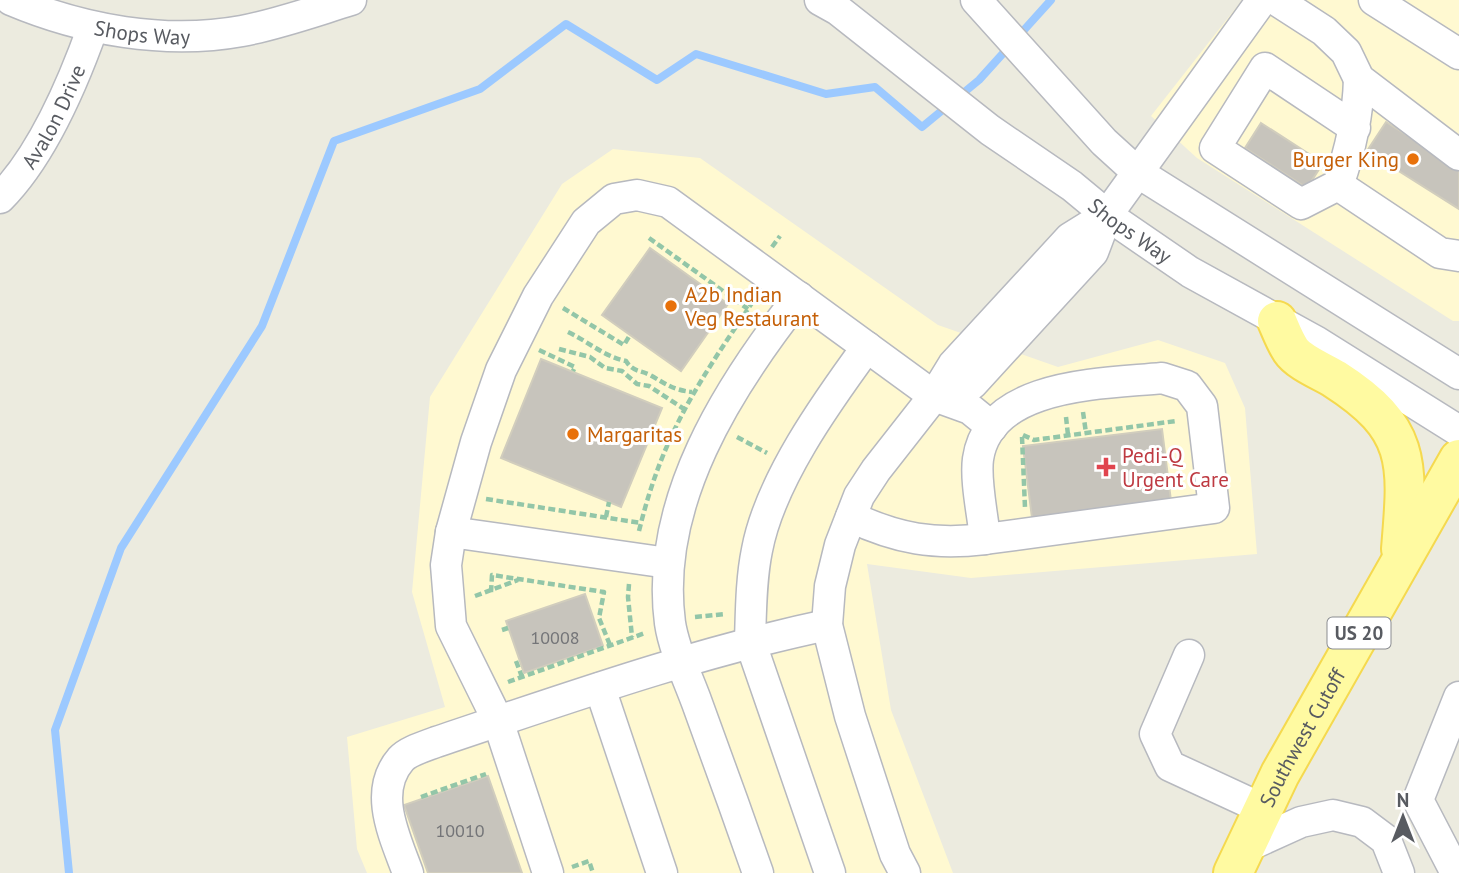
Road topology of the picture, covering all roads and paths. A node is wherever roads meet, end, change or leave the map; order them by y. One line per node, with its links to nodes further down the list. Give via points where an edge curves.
1 (11, 0): 10 (street, Shops Way, via 53,18)
2 (316, 0): 9 (street, Shops Way)
3 (351, 0): 9 (street, Shops Way)
4 (820, 0): 21 (street, Shops Way)
5 (1262, 0): 17 (street)
6 (1276, 0): 12 (street, via 1324,30 1346,52)
7 (1374, 0): 11 (street)
8 (979, 3): 17 (street, via 1104,142)
9 (278, 23): 10 (street, Shops Way, via 186,36)
10 (93, 27): 19 (street, Avalon Drive, via 59,110)
11 (1459, 54)
12 (1359, 79): 13 (street); 14 (street)
13 (1383, 97): 15 (street); 16 (street)
14 (1355, 128): 18 (street); 18 (street, via 1265,68 1215,148 1301,204)
15 (1459, 138)
16 (1459, 155)
17 (1137, 172): 21 (street); 39 (street)
18 (1338, 185): 20 (street)
19 (0, 198)
20 (1368, 205): 23 (street, via 1440,253); 24 (street, via 1422,262 1434,268)
21 (1107, 215): 28 (street, Shops Way, via 1190,272); 43 (street, via 1093,252 972,384)
22 (649, 238): 27 (path)
23 (1459, 256)
24 (1459, 268)
25 (799, 297): 31 (street); 62 (street, via 668,202 637,195 614,199 586,222 538,296 501,370); 66 (street, via 738,379 715,421 691,473)
26 (567, 302): 30 (path, via 563,307 624,345)
27 (748, 309)
28 (1277, 321): 50 (street, Shops Way); 65 (main road, via 1292,352 1363,397 1401,445 1405,501)
29 (568, 332): 34 (path, via 589,341)
30 (630, 335)
31 (867, 346): 43 (street); 56 (street, via 821,410)
32 (535, 348): 38 (path, via 575,367)
33 (559, 349): 35 (path)
34 (598, 352): 35 (path); 36 (path)
35 (590, 357): 37 (path, via 598,365)
36 (614, 360): 37 (path); 40 (path, via 626,361)
37 (614, 368): 41 (path)
38 (573, 372)
39 (1459, 374)
40 (654, 379): 41 (path); 42 (path, via 674,390)
41 (652, 388): 45 (path)
42 (692, 392)
43 (934, 396): 48 (street, via 970,409); 60 (street, via 876,470)
44 (1082, 407): 51 (path)
45 (683, 408)
46 (1066, 410): 54 (path)
47 (1186, 420): 51 (path)
48 (992, 427): 63 (street, via 1024,400 1056,389 1162,378 1187,386 1202,406 1214,508); 64 (street, via 978,458)
49 (1033, 429): 53 (path)
50 (1459, 431)
51 (1086, 433): 54 (path)
52 (730, 434): 56 (path)
53 (1022, 434): 54 (path, via 1034,440); 63 (path, via 1022,485)
54 (1068, 435)
55 (1459, 459): 65 (main road, Southwest Cutoff / US 20)
56 (791, 465): 76 (street, via 757,548)
57 (480, 498): 59 (path)
58 (609, 502): 59 (path)
59 (606, 517): 61 (path)
60 (851, 517): 64 (street, via 881,531 944,544); 73 (street, via 830,586)
61 (641, 523)
62 (451, 532): 66 (street); 85 (street, via 446,565 451,626)
63 (1029, 533): 64 (street)
64 (985, 539)
65 (1400, 559): 88 (main road, Southwest Cutoff / US 20)
66 (668, 564): 80 (street, via 671,625)
67 (631, 576): 75 (path)
68 (520, 579): 70 (path); 70 (path, via 492,575); 77 (path, via 604,592 597,619)
69 (471, 585): 70 (path, via 476,598)
70 (491, 592)
71 (729, 613): 72 (path)
72 (688, 620)
73 (827, 625): 76 (street); 96 (street, via 849,716)
74 (659, 628): 75 (path)
75 (632, 638): 77 (path)
76 (750, 641): 80 (street); 95 (street)
77 (610, 645): 81 (path)
78 (1189, 656): 88 (street, via 1155,733 1170,766)
79 (516, 661): 81 (path)
80 (682, 661): 83 (street); 94 (street)
81 (522, 677): 82 (path)
82 (504, 684)
83 (600, 688): 85 (street); 93 (street)
84 (1459, 697): 98 (street, via 1418,800)
85 (498, 721): 90 (street); 91 (street, via 402,757 386,787 388,817)
86 (496, 771): 87 (path)
87 (421, 797)
88 (1263, 809): 89 (main road, Southwest Cutoff / US 20)
89 (1240, 860): 97 (street, via 1301,822 1334,815 1362,822 1387,841)
90 (556, 871): 92 (path, via 589,862)
91 (408, 873)
92 (593, 873)
93 (662, 873)
94 (758, 873)
95 (830, 873)
96 (905, 873)
97 (1399, 873)
98 (1456, 873)

